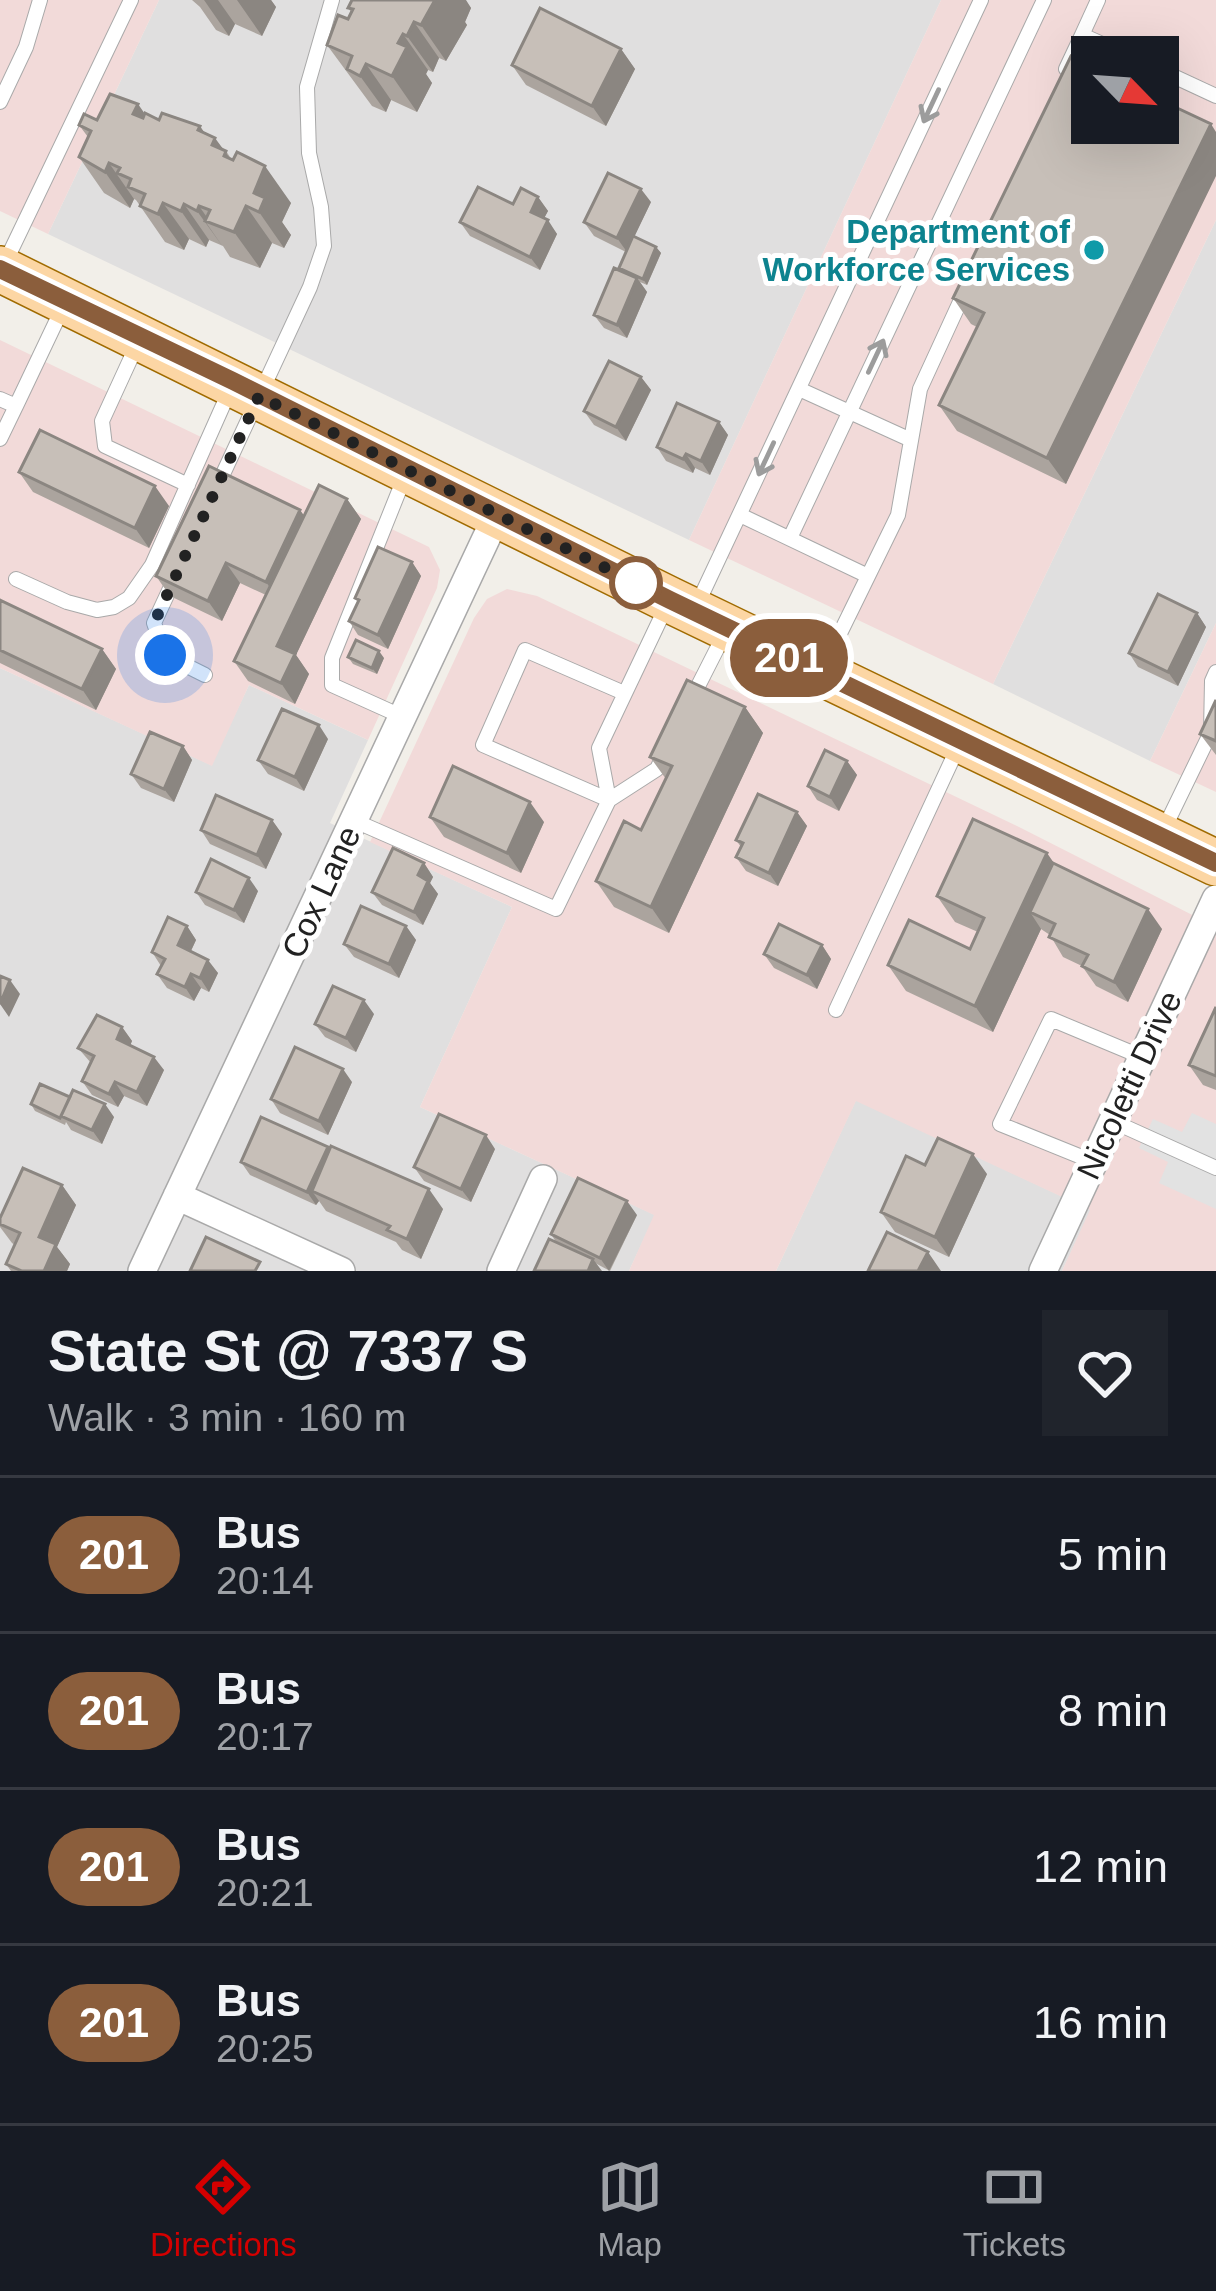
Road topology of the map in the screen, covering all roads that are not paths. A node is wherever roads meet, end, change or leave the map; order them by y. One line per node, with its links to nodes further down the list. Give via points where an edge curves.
1 (40, 0): 11 (lane)
2 (131, 0): 12 (lane)
3 (332, 0): 16 (lane, via 307,86 324,246 310,287)
4 (981, 0): 17 (lane, one-way to 17)
5 (1044, 0): 20 (lane, one-way to 5)
6 (1098, 0): 7 (lane)
7 (1082, 35): 8 (lane)
8 (1063, 76)
9 (1179, 79): 10 (lane)
10 (1216, 96)
11 (0, 102)
12 (1, 270): 14 (main road)
13 (968, 285): 22 (lane, via 920,388)
14 (66, 301): 15 (main road); 19 (lane)
15 (141, 337): 16 (main road); 24 (lane, via 103,421 105,446)
16 (246, 388): 23 (main road); 24 (lane); 25 (lane)
17 (799, 389): 20 (lane); 27 (lane, one-way to 27)
18 (0, 399): 19 (lane)
19 (16, 406): 21 (lane)
20 (850, 412): 22 (lane); 28 (lane)
21 (0, 439)
22 (911, 440): 30 (lane, via 898,515)
23 (407, 471): 26 (main road); 38 (lane, via 332,658 332,686)
24 (188, 485): 31 (lane, via 140,587 114,608 80,607)
25 (213, 495)
26 (498, 513): 32 (main road); 38 (street, Cox Lane)
27 (740, 514): 28 (lane); 32 (lane)
28 (790, 538): 30 (lane)
29 (184, 559): 35 (lane, via 154,623 165,655)
30 (868, 576): 34 (lane)
31 (16, 579)
32 (697, 614): 34 (main road); 36 (lane); 37 (lane)
33 (1216, 672): 41 (lane)
34 (821, 673): 40 (main road)
35 (205, 674)
36 (624, 693): 43 (lane, via 598,748); 43 (lane, via 525,650 483,745)
37 (685, 713)
38 (403, 717): 44 (street, Cox Lane)
39 (675, 732): 43 (lane, via 657,769)
40 (962, 740): 45 (main road); 48 (lane)
41 (1200, 754): 42 (lane); 45 (lane)
42 (1216, 761)
43 (609, 800): 44 (lane, via 556,909)
44 (355, 821): 54 (street, Cox Lane)
45 (1161, 836): 46 (main road)
46 (1216, 863)
47 (1216, 899): 49 (street, Nicoletti Drive)
48 (836, 1010)
49 (1142, 1058): 50 (street, Nicoletti Drive); 51 (lane, via 1051,1019 1000,1124)
50 (1112, 1121): 51 (street, Nicoletti Drive); 52 (lane)
51 (1094, 1162): 58 (street, Nicoletti Drive)
52 (1216, 1168)
53 (543, 1179): 57 (street)
54 (177, 1196): 55 (street, Cox Lane); 56 (street)
55 (142, 1271)
56 (341, 1271)
57 (501, 1271)
58 (1043, 1271)

